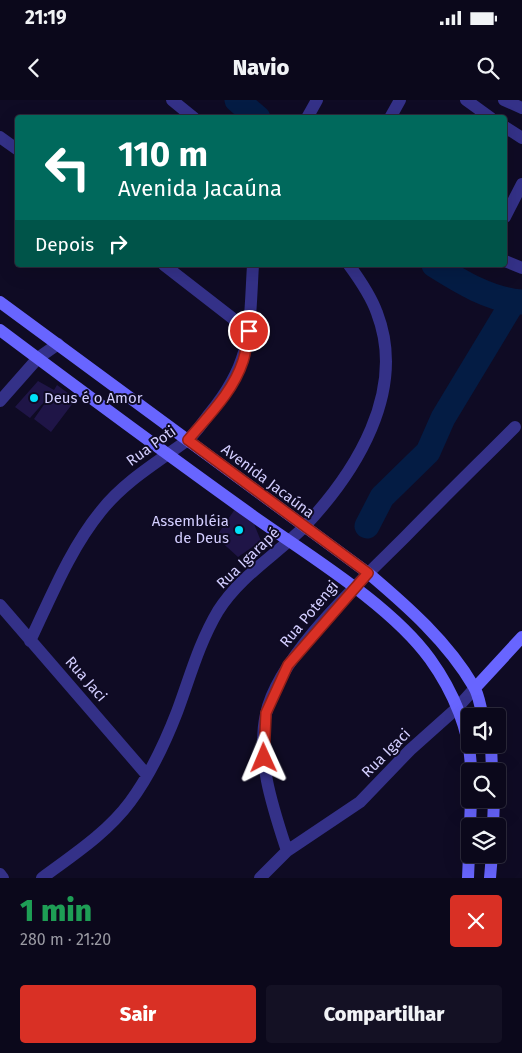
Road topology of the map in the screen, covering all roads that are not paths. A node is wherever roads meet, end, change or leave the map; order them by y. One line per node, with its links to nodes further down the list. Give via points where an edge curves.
1 (172, 100): 7 (street)
2 (317, 100): 8 (street)
3 (400, 100): 9 (street)
4 (466, 100): 10 (street)
5 (504, 100): 6 (street)
6 (522, 108)
7 (190, 115)
8 (310, 115)
9 (392, 115)
10 (484, 115)
11 (507, 128): 13 (street)
12 (0, 137): 14 (street)
13 (522, 138)
14 (15, 148)
15 (522, 184): 16 (street)
16 (507, 213)
17 (507, 262): 21 (street)
18 (167, 267): 24 (street)
19 (253, 267): 24 (street, Rua Poti)
20 (350, 267): 31 (street, Rua Igarapé, via 378,314 385,351 384,382 376,416 363,448 343,480)
21 (522, 268)
22 (0, 302): 25 (street, Avenida Jacaúna)
23 (0, 330): 26 (street)
24 (249, 331): 29 (street, Rua Poti, via 243,361 235,379)
25 (58, 344): 26 (street); 29 (street, Avenida Jacaúna)
26 (38, 358): 27 (street); 30 (street)
27 (0, 401)
28 (515, 427): 33 (street, Rua Potengi)
29 (188, 440): 30 (street, Rua Poti); 31 (street, Avenida Jacaúna)
30 (166, 454): 32 (street); 37 (street, Rua Poti, via 117,493 100,512 66,565)
31 (304, 527): 32 (street, Rua Igarapé); 33 (street, Avenida Jacaúna)
32 (288, 541): 34 (street); 42 (street, Rua Igarapé, via 243,580 220,608 203,638 166,740)
33 (368, 573): 34 (street, Rua Potengi); 38 (street, Avenida Jacaúna, via 414,612)
34 (353, 588): 39 (street, via 404,630 430,659); 43 (street, Rua Potengi, via 288,665 266,713 264,758 274,810)
35 (0, 605): 37 (street, Rua Jaci)
36 (522, 637): 38 (street, Rua Igaci)
37 (30, 641): 42 (street, Rua Jaci)
38 (475, 688): 39 (street, Rua Igaci); 40 (street, Avenida Jacaúna)
39 (457, 708): 41 (street, via 465,728); 43 (street, Rua Igaci, via 410,750 360,802)
40 (481, 708)
41 (470, 763)
42 (147, 775): 48 (street, Rua Igarapé, via 109,826)
43 (287, 851): 49 (street, Rua Igaci)
44 (469, 863): 50 (street)
45 (491, 863): 51 (street)
46 (0, 874): 47 (street)
47 (3, 878)
48 (42, 878)
49 (260, 878)
50 (468, 878)
51 (490, 878)

